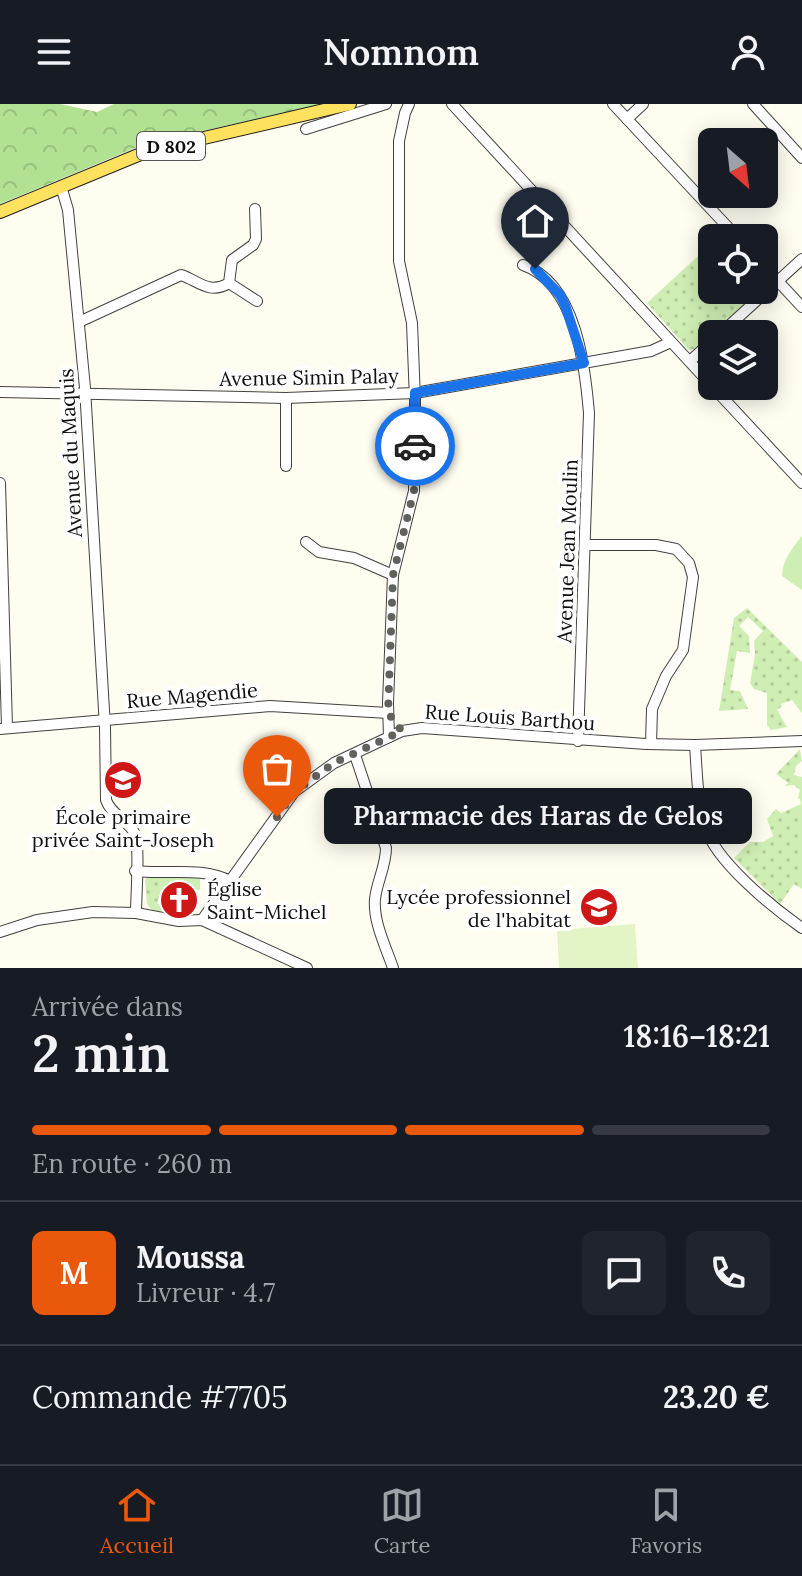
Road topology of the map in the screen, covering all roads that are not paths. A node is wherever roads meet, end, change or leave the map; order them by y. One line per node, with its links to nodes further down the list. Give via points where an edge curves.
1 (350, 104): 11 (main road, D 802, via 148,151)
2 (387, 104): 7 (street); 9 (street)
3 (452, 104): 24 (street)
4 (613, 104): 8 (street)
5 (643, 104): 8 (street)
6 (753, 104): 10 (street)
7 (408, 106): 31 (street, via 399,141 399,261 412,323)
8 (627, 119): 14 (street)
9 (306, 129)
10 (802, 158)
11 (61, 186): 13 (main road, D 802); 23 (street, Avenue du Maquis)
12 (255, 209): 18 (street, via 256,239 232,260)
13 (0, 212)
14 (725, 224)
15 (802, 259): 17 (street)
16 (523, 265): 27 (street, Avenue Jean Moulin, via 535,269 560,295)
17 (778, 281): 21 (street)
18 (229, 283): 19 (street); 23 (street, via 211,289 181,275)
19 (257, 301)
20 (753, 304): 22 (street)
21 (802, 307)
22 (735, 320)
23 (79, 322): 30 (street, Avenue du Maquis)
24 (671, 342): 26 (street); 27 (street, Avenue Simin Palay, via 651,351)
25 (698, 354): 26 (street)
26 (690, 361): 28 (street)
27 (584, 363): 31 (street, Avenue Simin Palay); 38 (street, Avenue Jean Moulin, via 589,413)
28 (698, 370)
29 (0, 392): 30 (street, Avenue Simin Palay)
30 (85, 393): 32 (street, Avenue Simin Palay); 41 (street, Avenue du Maquis)
31 (415, 393): 32 (street, Avenue Simin Palay); 39 (street, via 414,491)
32 (286, 398): 34 (street)
33 (725, 400): 36 (street)
34 (286, 466)
35 (0, 483): 42 (street)
36 (802, 483)
37 (306, 542): 39 (street, via 319,552 354,558)
38 (585, 545): 45 (street, Avenue Jean Moulin); 47 (street, via 656,545 676,549 689,563 693,577 683,650 652,709)
39 (393, 575): 40 (street)
40 (388, 713): 41 (street, Rue Magendie, via 270,706); 43 (street); 44 (street)
41 (104, 720): 42 (street, Rue Magendie); 50 (street, Avenue du Maquis, via 106,800 137,839)
42 (4, 728)
43 (402, 731): 44 (street, Rue Louis Barthou); 45 (street, Rue Louis Barthou, via 422,728)
44 (389, 737): 49 (street, Rue Louis Barthou)
45 (578, 741): 47 (street, Rue Louis Barthou)
46 (802, 741): 48 (street, Rue Louis Barthou)
47 (651, 744): 48 (street, Rue Louis Barthou)
48 (695, 745): 54 (street, via 710,840 762,896)
49 (355, 755): 51 (street, Rue Louis Barthou, via 334,763 294,792); 57 (street, via 386,848 375,898)
50 (135, 871): 51 (street, via 203,873); 52 (street, Avenue du Maquis)
51 (230, 881): 53 (street, Rue Louis Barthou)
52 (136, 913): 53 (street); 55 (street, via 70,914)
53 (202, 920): 56 (street)
54 (802, 928)
55 (0, 932)
56 (307, 968)
57 (393, 968)

